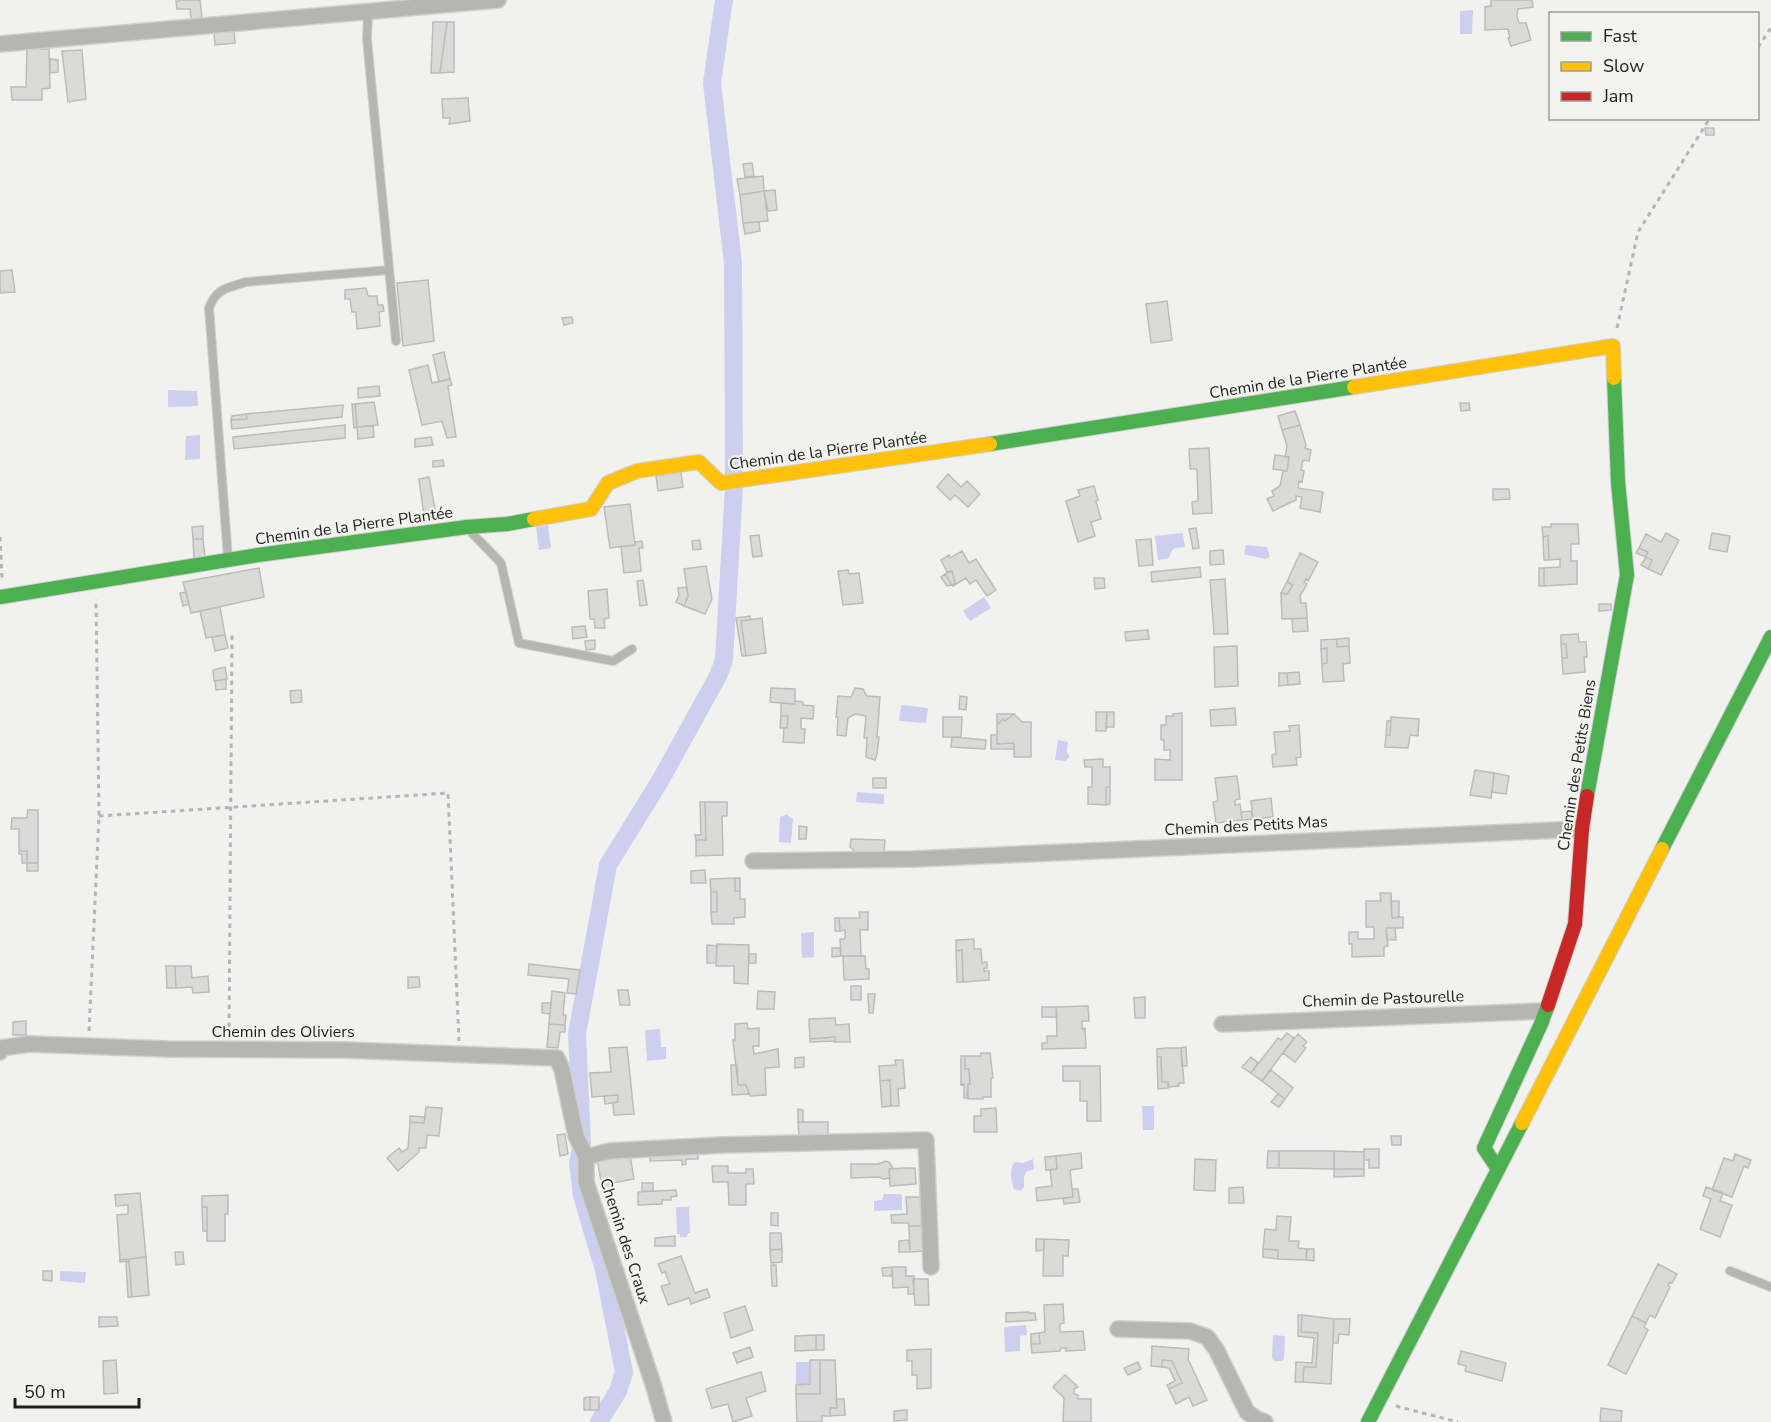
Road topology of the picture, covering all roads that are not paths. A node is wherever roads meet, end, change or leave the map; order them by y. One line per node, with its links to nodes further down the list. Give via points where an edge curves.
1 (498, 0): 2 (street)
2 (368, 11): 3 (street); 4 (lane, via 367,39)
3 (0, 44)
4 (389, 270): 5 (lane); 8 (lane, via 246,282 223,289 212,300 209,308)
5 (396, 341)
6 (1613, 346): 7 (street, Chemin de la Pierre Plantée, via 721,483 699,462 637,471 608,483 591,509); 12 (street, Chemin des Petits Biens, via 1618,482 1627,575)
7 (467, 527): 8 (street, Chemin de la Pierre Plantée); 11 (lane, via 501,563 519,643 613,661)
8 (228, 560): 9 (street, Chemin de la Pierre Plantée)
9 (0, 597)
10 (1771, 637): 19 (street)
11 (632, 649)
12 (1582, 829): 13 (street, Chemin des Petits Mas, via 913,860); 14 (street, Chemin des Petits Biens, via 1575,924)
13 (753, 861)
14 (1545, 1011): 15 (street, Chemin de Pastourelle); 19 (street, Chemin des Petits Biens, via 1484,1148)
15 (1222, 1024)
16 (0, 1052): 17 (street, Chemin des Oliviers, via 1,1048 29,1044 345,1050 556,1058)
17 (562, 1070): 18 (street, Chemin des Craux, via 576,1136)
18 (586, 1157): 20 (street, via 610,1151 722,1145 926,1140); 24 (street, Chemin des Craux, via 586,1182)
19 (1498, 1169): 26 (street)
20 (931, 1267)
21 (1730, 1271): 22 (lane)
22 (1771, 1287)
23 (1118, 1329): 25 (street, via 1190,1331 1207,1337 1247,1412)
24 (664, 1422)
25 (1265, 1422)
26 (1368, 1422)

